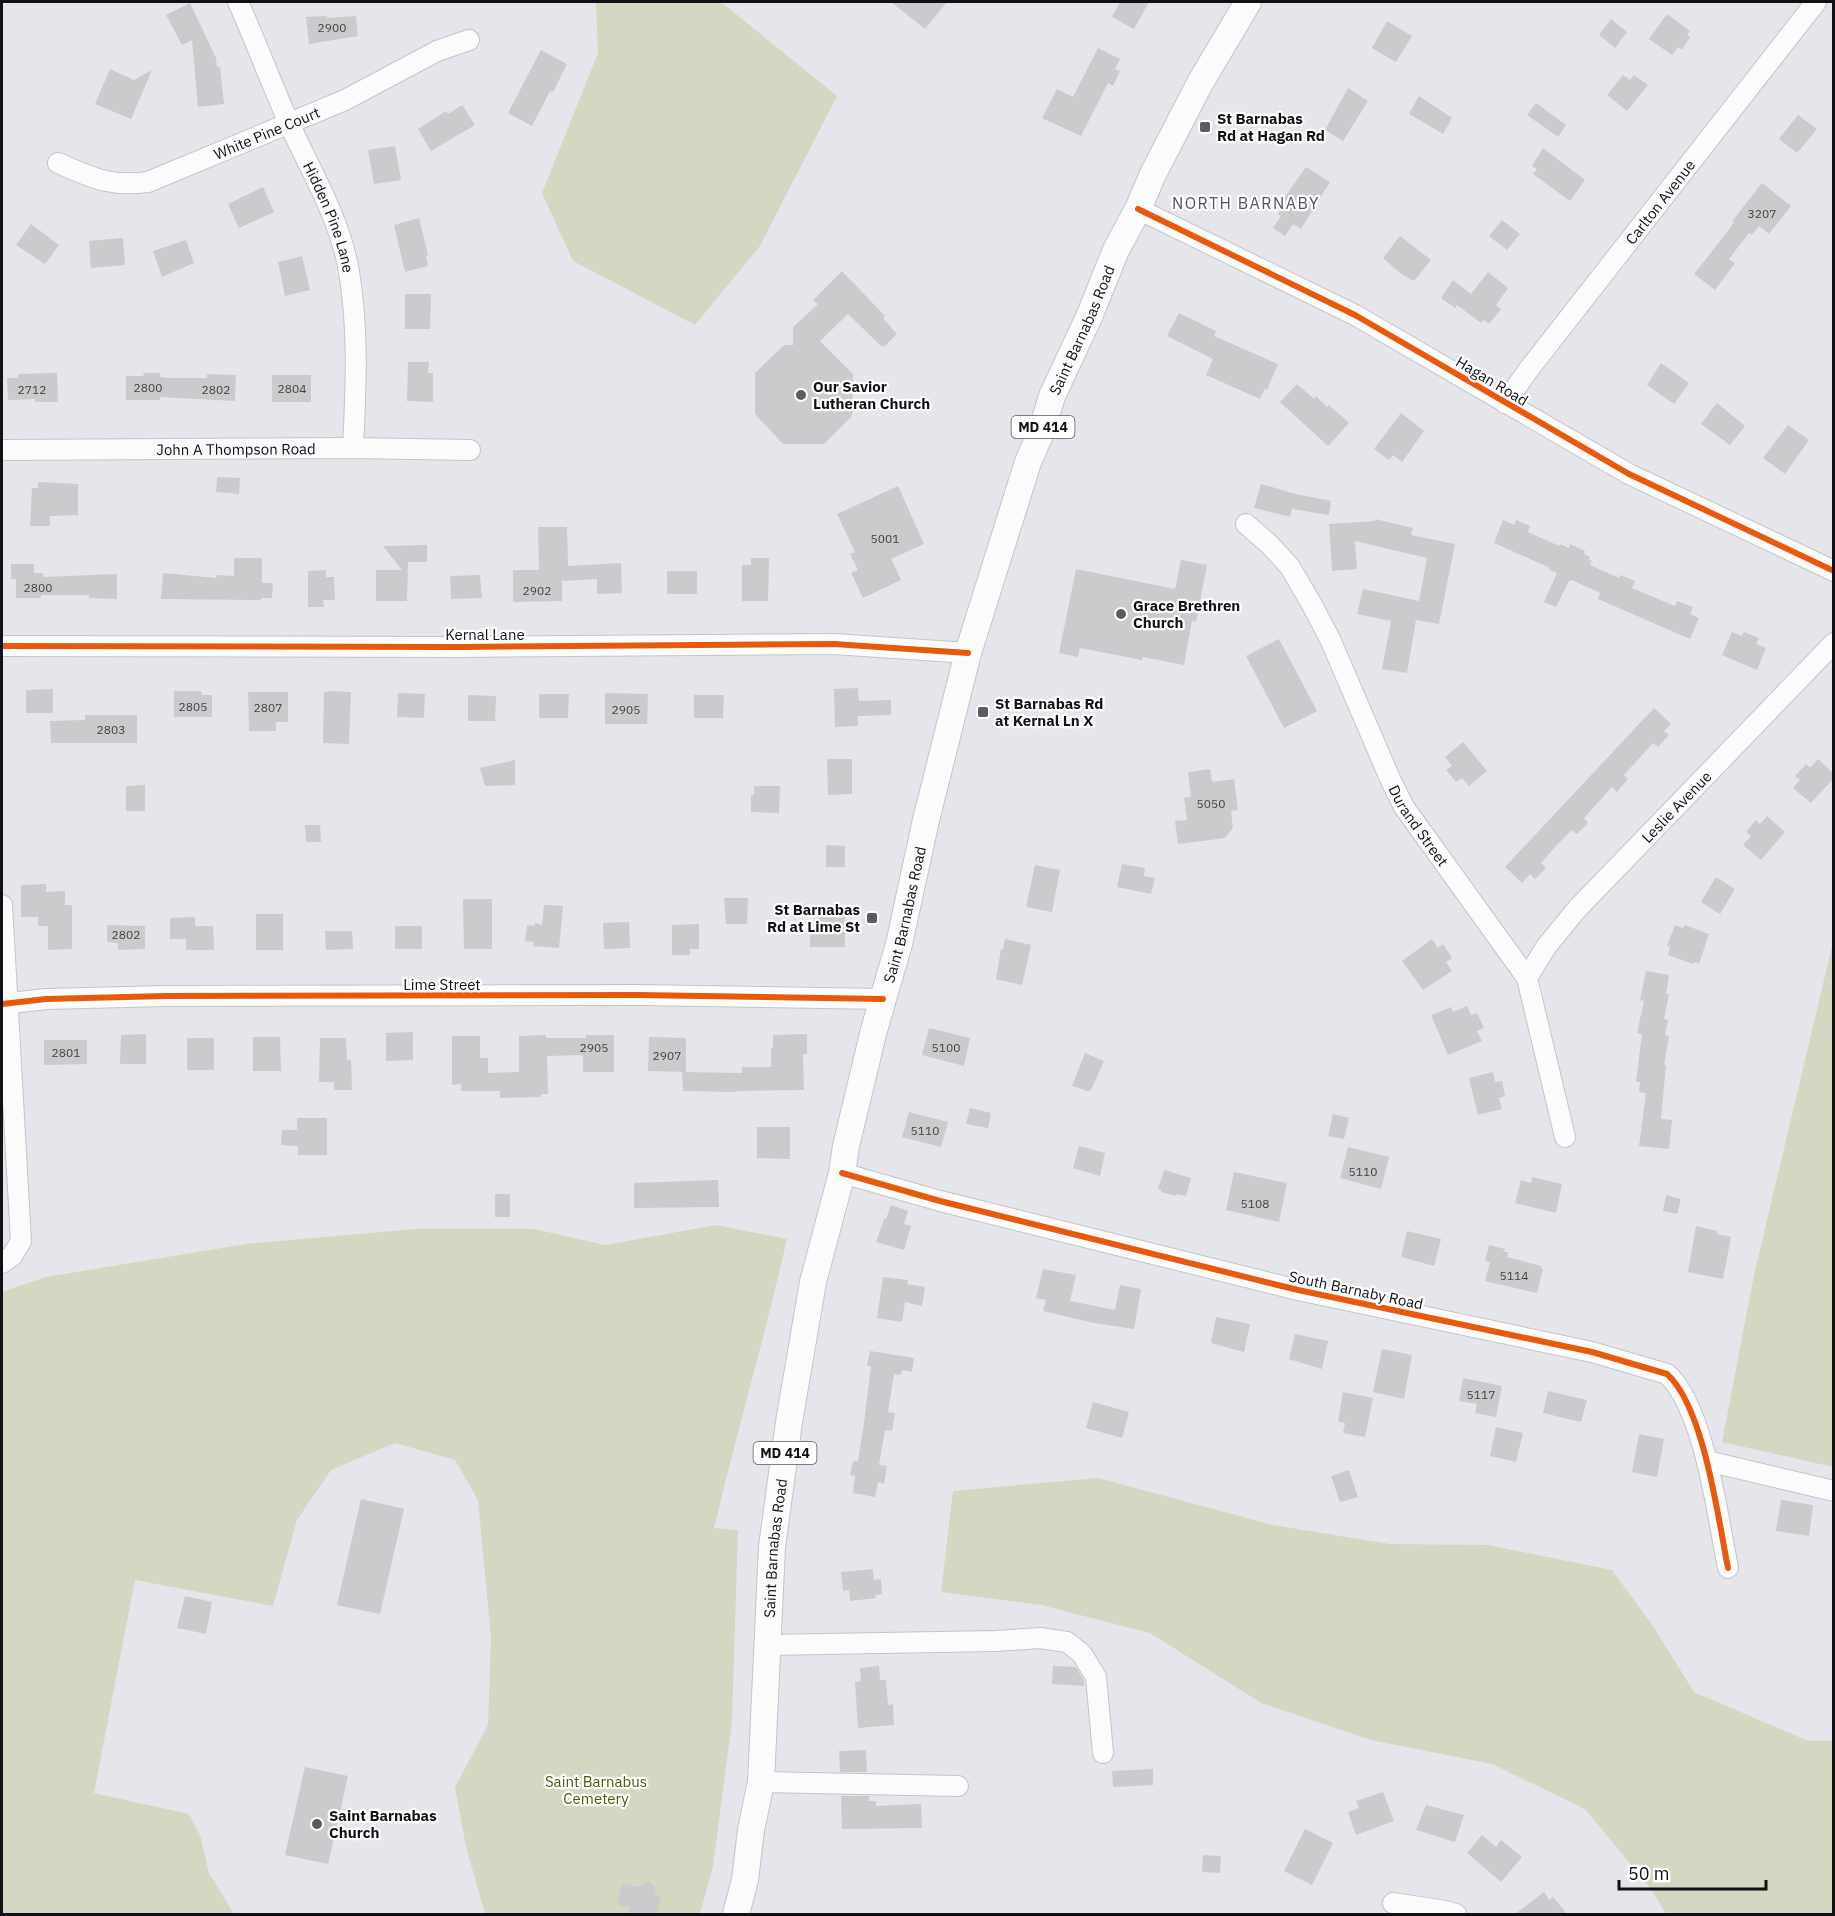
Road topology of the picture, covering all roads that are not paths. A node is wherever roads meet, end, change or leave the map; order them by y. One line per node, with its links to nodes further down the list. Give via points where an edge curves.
1 (238, 2): 5 (street, Hidden Pine Lane)
2 (1248, 2): 7 (main road, Saint Barnabas Road / MD 414, via 1200,83)
3 (1816, 2): 8 (street, Carlton Avenue)
4 (469, 40): 5 (street, White Pine Court, via 437,51 345,100)
5 (288, 122): 6 (street, White Pine Court, via 148,182 101,181); 9 (street, Hidden Pine Lane, via 328,206 347,264 356,337)
6 (58, 163)
7 (1138, 209): 8 (street, Hagan Road, via 1355,315); 16 (main road, Saint Barnabas Road / MD 414, via 1052,396)
8 (1505, 403): 13 (street, Hagan Road, via 1629,474)
9 (353, 448): 10 (street, John A Thompson Road); 11 (street, John A Thompson Road)
10 (2, 450)
11 (470, 450)
12 (1246, 524): 18 (street, Durand Street, via 1290,567 1330,639 1404,807)
13 (1833, 571)
14 (1833, 643): 18 (street, Leslie Avenue, via 1577,909)
15 (2, 646): 16 (street, Kernal Lane, via 834,644)
16 (968, 652): 19 (main road, Saint Barnabas Road / MD 414)
17 (2, 905): 20 (street)
18 (1527, 978): 21 (street, Durand Street)
19 (883, 999): 20 (street, Lime Street, via 189,996 46,999); 22 (main road, Saint Barnabas Road / MD 414)
20 (5, 1004): 23 (street, via 21,1241)
21 (1565, 1137)
22 (842, 1173): 24 (street, South Barnaby Road, via 1298,1290 1592,1352 1656,1370 1671,1377 1683,1396); 27 (main road, Saint Barnabas Road / MD 414, via 813,1282 789,1422 772,1547)
23 (2, 1263)
24 (1707, 1461): 25 (street); 26 (street, South Barnaby Road)
25 (1833, 1491)
26 (1728, 1568)
27 (767, 1645): 28 (street, via 1040,1638 1067,1642 1082,1654 1096,1677); 29 (main road, Saint Barnabas Road / MD 414)
28 (1103, 1753)
29 (761, 1782): 30 (street); 32 (main road, Saint Barnabas Road / MD 414)
30 (958, 1786)
31 (1393, 1903): 33 (street)
32 (736, 1914)
33 (1456, 1914)

